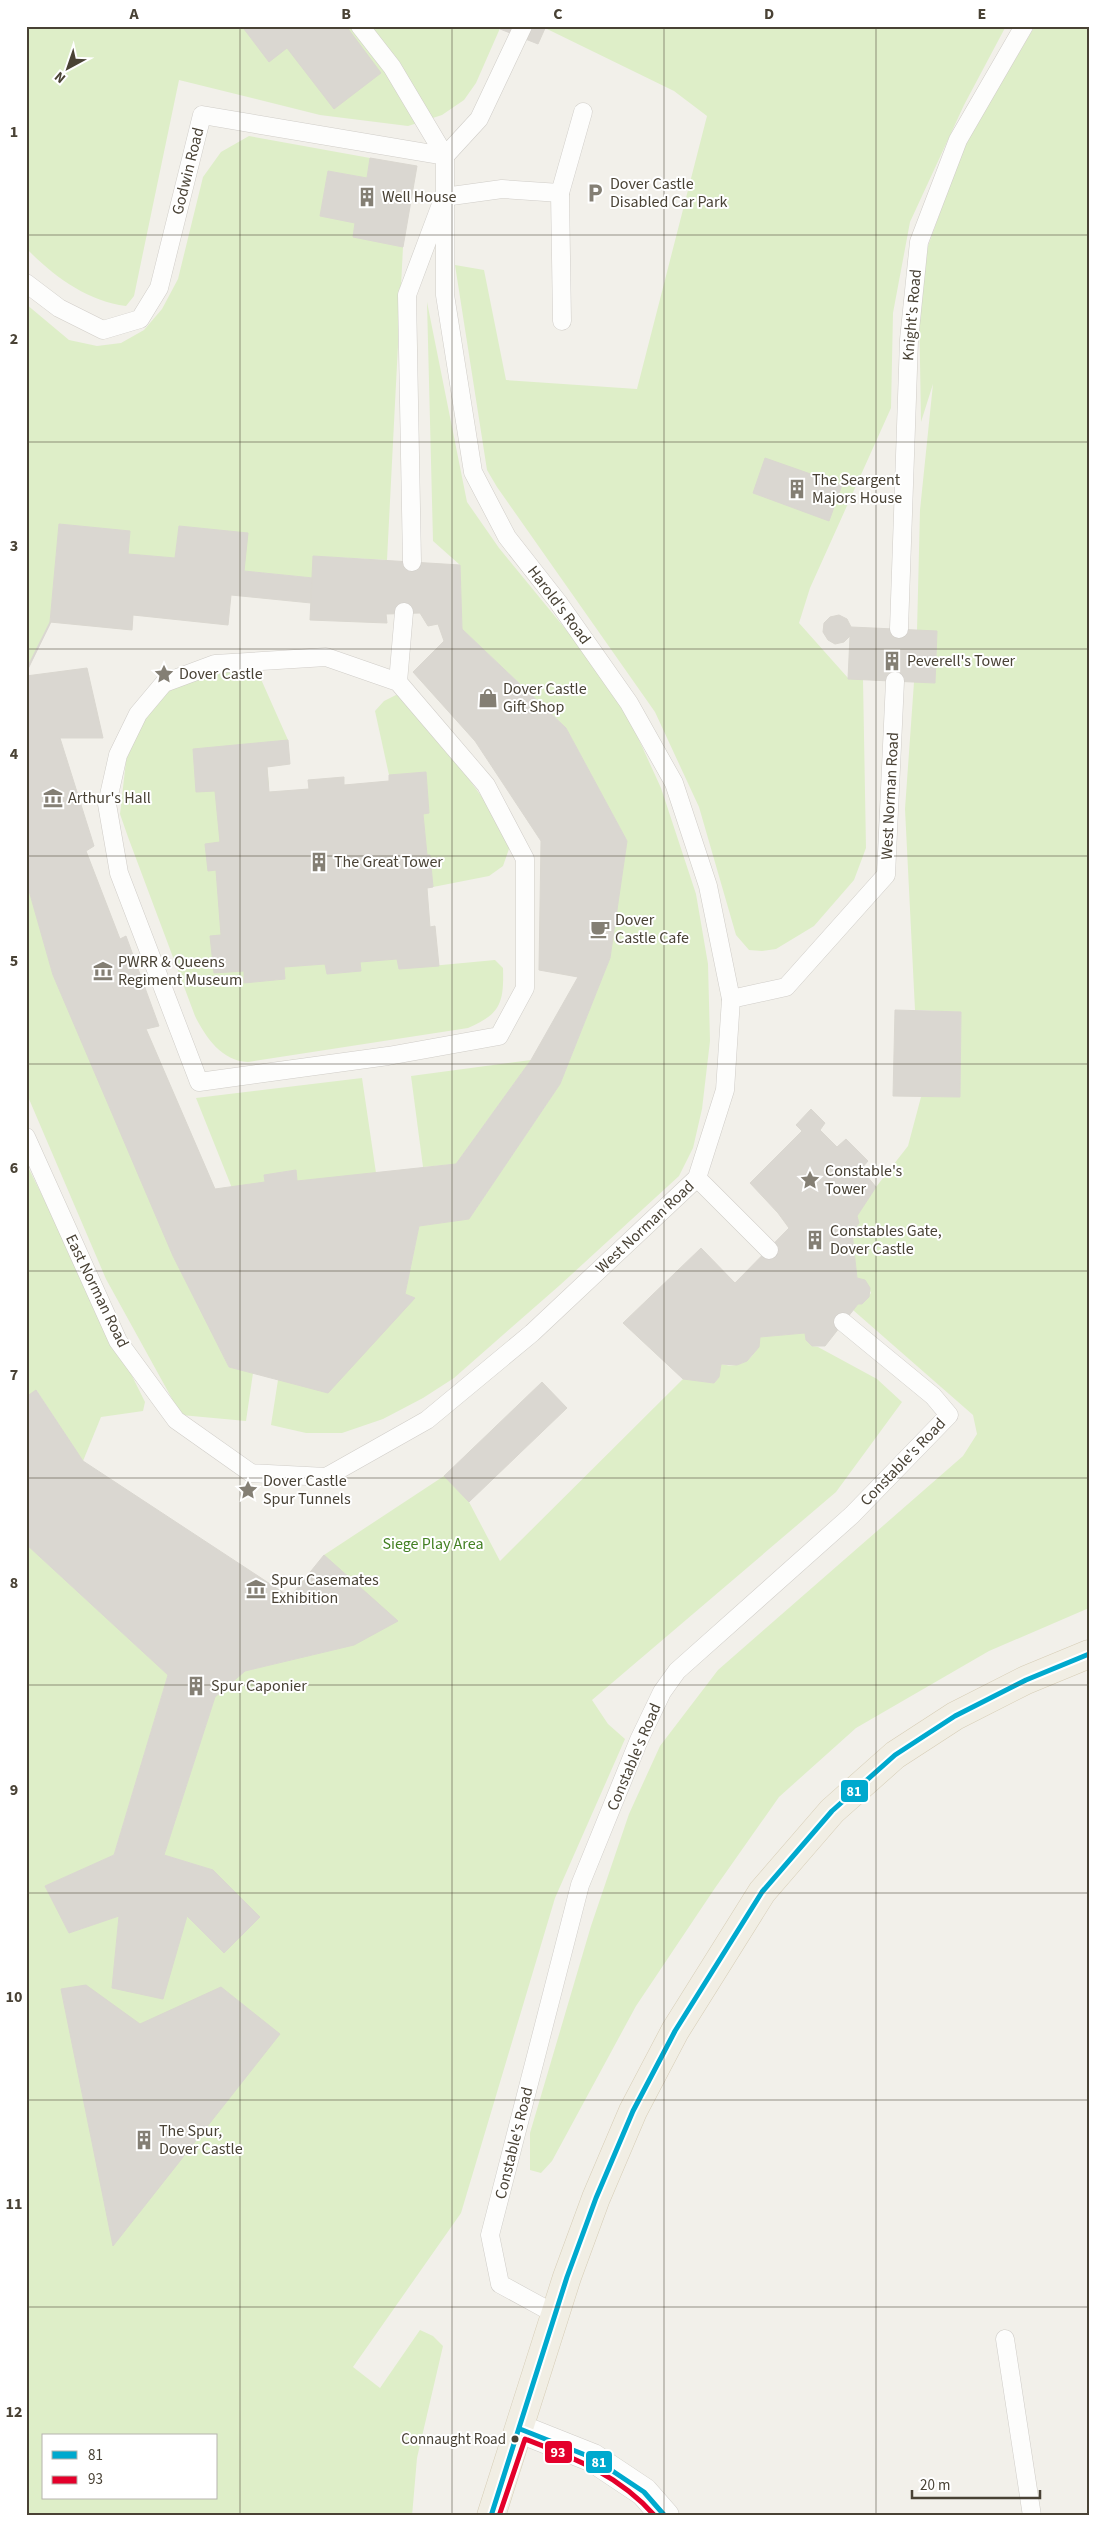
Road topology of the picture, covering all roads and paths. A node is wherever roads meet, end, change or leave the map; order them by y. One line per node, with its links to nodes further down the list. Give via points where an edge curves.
1 (360, 26): 5 (lane, via 392,67)
2 (523, 26): 5 (lane, via 479,119)
3 (1024, 26): 12 (lane, Knight's Road, via 958,140 919,242 909,340)
4 (583, 112): 6 (lane)
5 (445, 156): 7 (lane); 8 (lane, Godwin Road, via 202,115 158,288 140,319 103,330 59,308)
6 (560, 193): 7 (lane, via 502,189); 9 (lane)
7 (444, 197): 10 (lane, via 407,296); 15 (lane, Harold's Road, via 445,295 473,472 507,537 558,602 629,703 674,783 708,886)
8 (26, 283)
9 (562, 321)
10 (412, 562)
11 (404, 612): 13 (lane)
12 (898, 630)
13 (398, 682): 13 (lane, via 326,657 214,664 164,683 134,722 118,755 107,804 119,873 199,1082 388,1056 499,1036 526,988 525,859 486,785)
14 (895, 685): 15 (lane, West Norman Road, via 886,875 786,987)
15 (732, 999): 18 (lane, West Norman Road, via 725,1090)
16 (26, 1137): 17 (lane, East Norman Road)
17 (29, 1156): 21 (lane, East Norman Road, via 118,1341 176,1420 251,1473)
18 (697, 1178): 19 (lane); 21 (lane, West Norman Road, via 532,1333 427,1420)
19 (769, 1250)
20 (843, 1322): 23 (lane, Constable's Road, via 933,1396 949,1415 852,1515 677,1671 662,1692 639,1740 580,1884 490,2235 500,2284)
21 (326, 1476)
22 (1089, 1654): 23 (main road, via 1026,1680 955,1716 895,1755 832,1811 762,1892 675,2030 633,2111 596,2198)
23 (555, 2314): 25 (main road)
24 (1005, 2339): 28 (lane)
25 (520, 2429): 26 (main road); 27 (street, via 593,2458 644,2492)
26 (491, 2516)
27 (665, 2516)
28 (1032, 2516)

